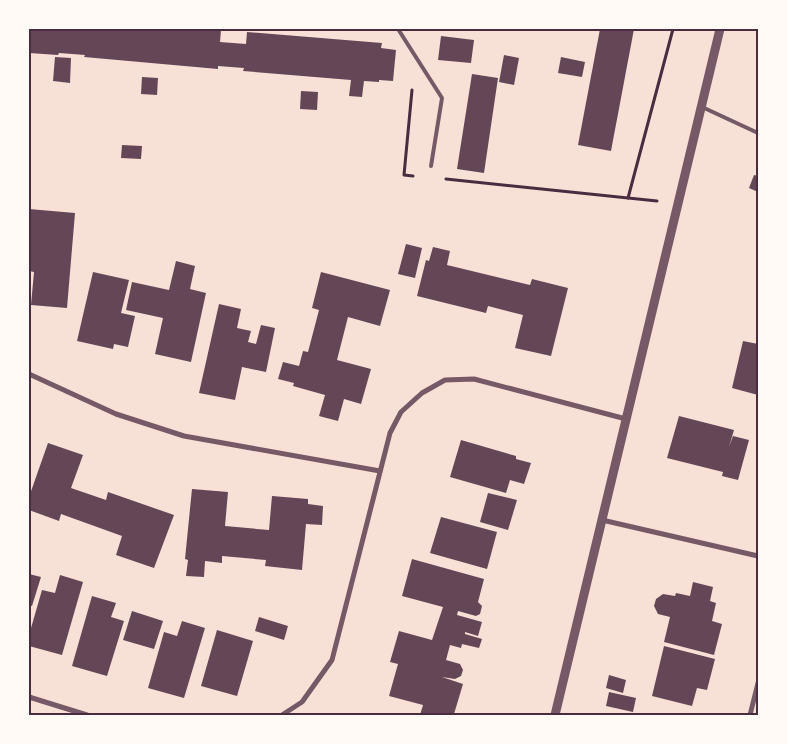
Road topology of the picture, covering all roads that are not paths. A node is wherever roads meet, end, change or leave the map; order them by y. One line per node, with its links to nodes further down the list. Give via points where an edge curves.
1 (398, 29): 5 (lane, via 442,98)
2 (720, 29): 3 (street)
3 (702, 107): 4 (lane); 7 (street)
4 (758, 133)
5 (431, 166)
6 (29, 374): 8 (street, via 116,414 184,436)
7 (626, 419): 8 (street, via 474,379 445,380 422,393 401,412 390,433); 9 (street)
8 (380, 471): 14 (street, via 332,660 302,702)
9 (602, 520): 10 (street); 15 (street)
10 (758, 556)
11 (758, 683): 16 (street)
12 (29, 698): 13 (street)
13 (87, 715)
14 (282, 715)
15 (555, 715)
16 (750, 715)

